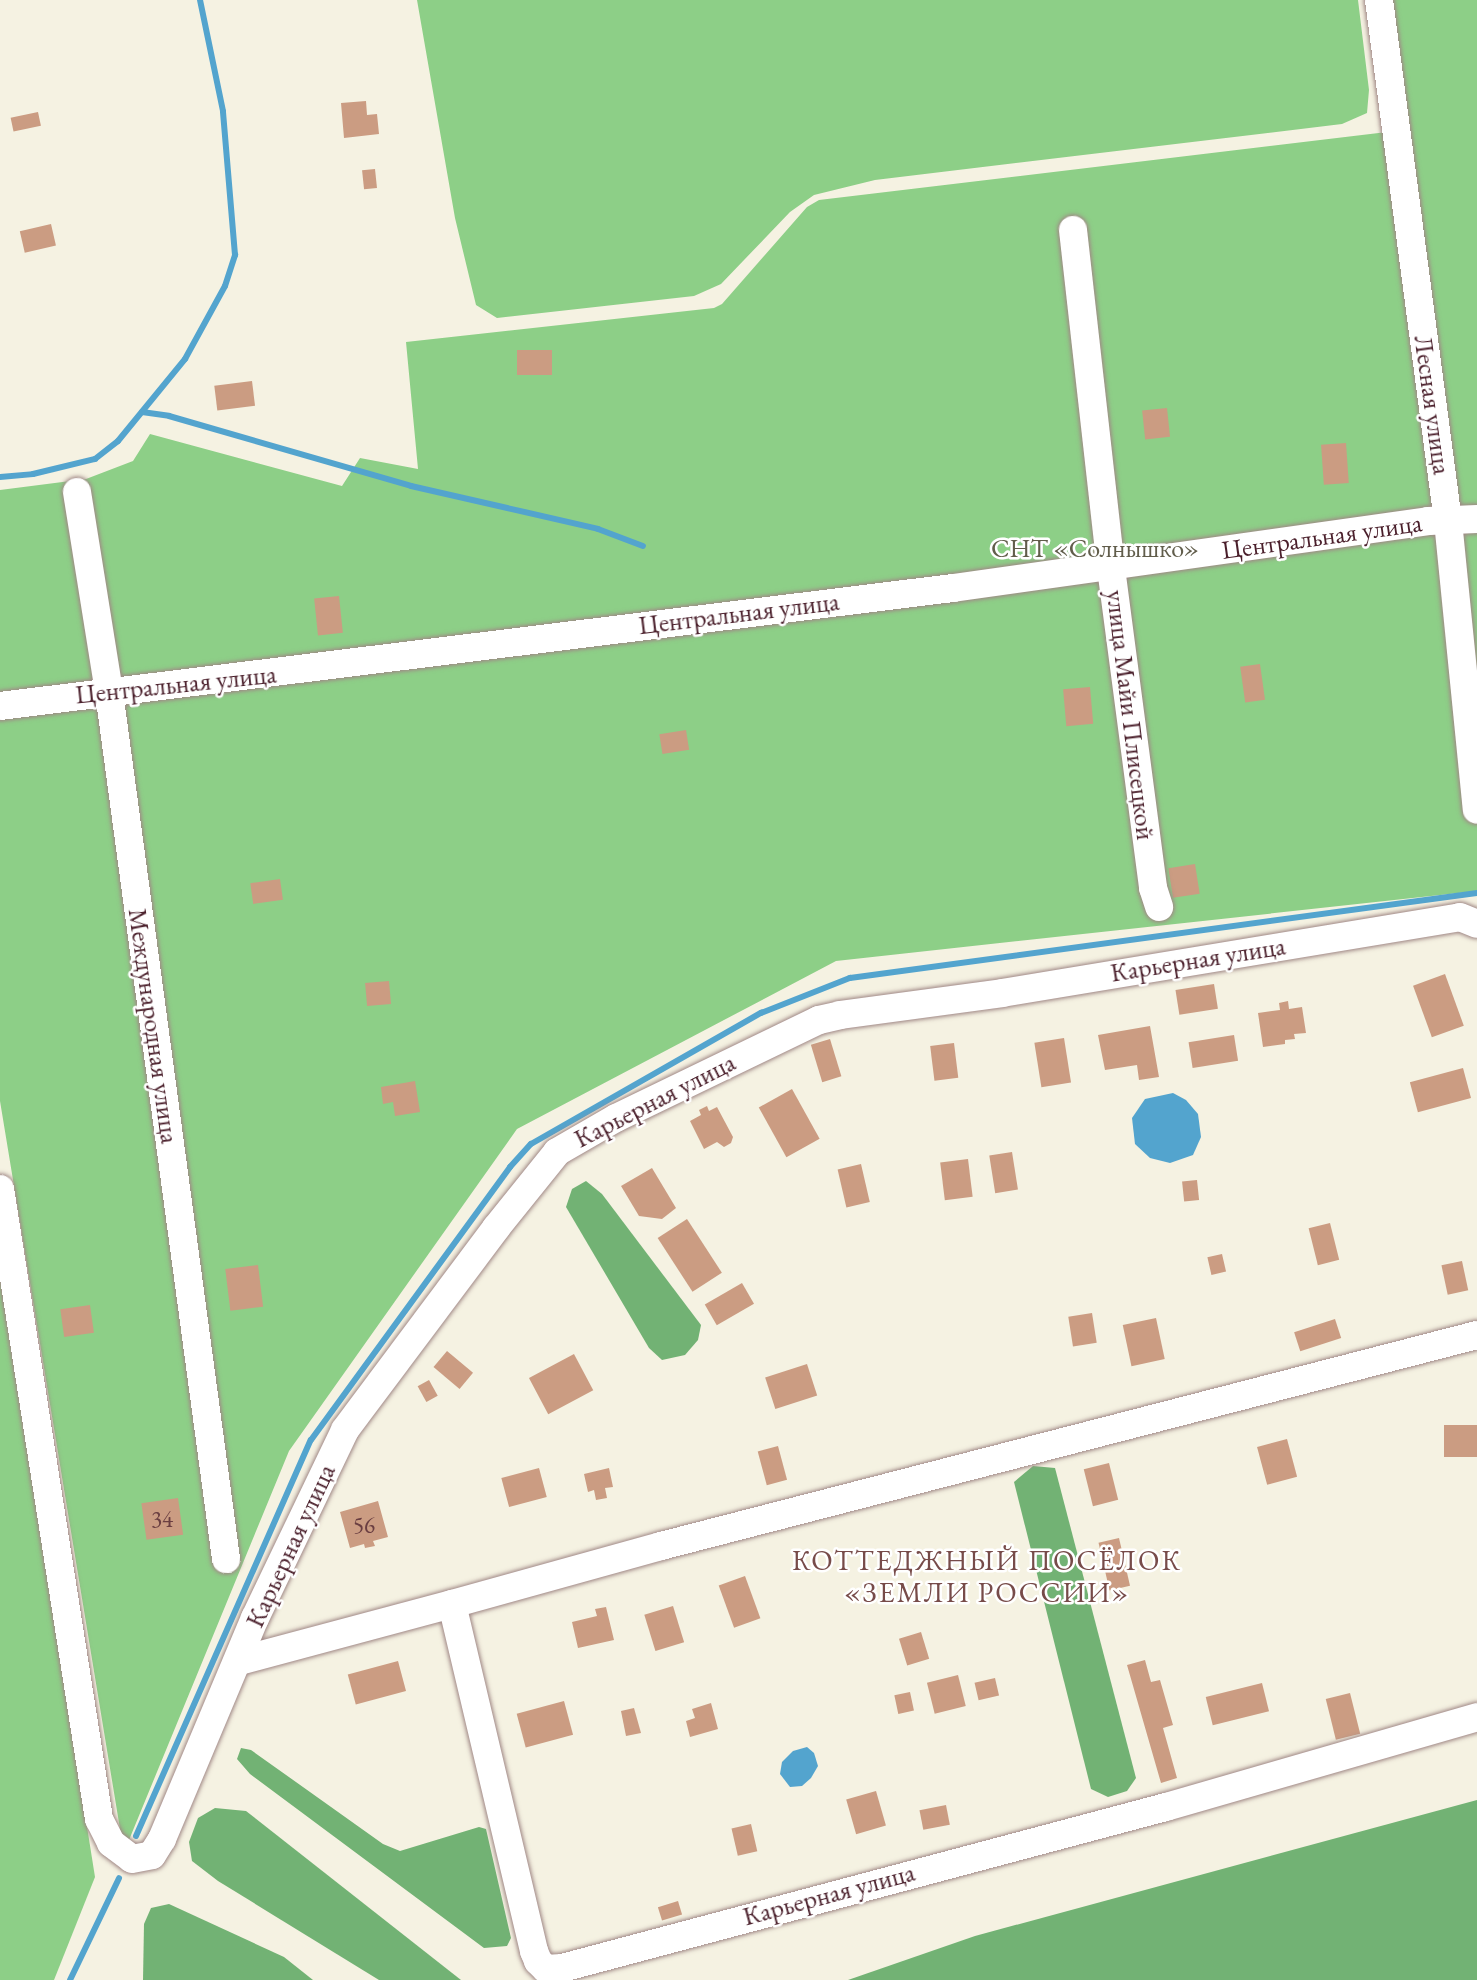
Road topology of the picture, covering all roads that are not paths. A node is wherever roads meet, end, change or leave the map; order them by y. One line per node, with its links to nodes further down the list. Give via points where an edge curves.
1 (1379, 0): 5 (street, Лесная улица)
2 (1073, 230): 6 (street, улица Майи Плисецкой)
3 (77, 492): 7 (street, Международная улица)
4 (1477, 519): 5 (street, Центральная улица)
5 (1448, 521): 6 (street, Центральная улица); 9 (street, Лесная улица)
6 (1111, 568): 7 (street, Центральная улица); 10 (street, улица Майи Плисецкой)
7 (109, 692): 8 (street, Центральная улица); 14 (street, Международная улица)
8 (0, 706)
9 (1477, 810)
10 (1159, 907)
11 (1477, 923): 16 (street, Карьерная улица, via 1460,917 830,1017 616,1118 557,1152 345,1430)
12 (0, 1189): 16 (street, via 99,1819 111,1843 132,1859 152,1855 162,1839)
13 (1477, 1335): 15 (street, Карьерная улица)
14 (226, 1559)
15 (452, 1604): 16 (street, Карьерная улица); 17 (street, Карьерная улица, via 534,1951 546,1969 1153,1810)
16 (239, 1661)
17 (1477, 1717)

